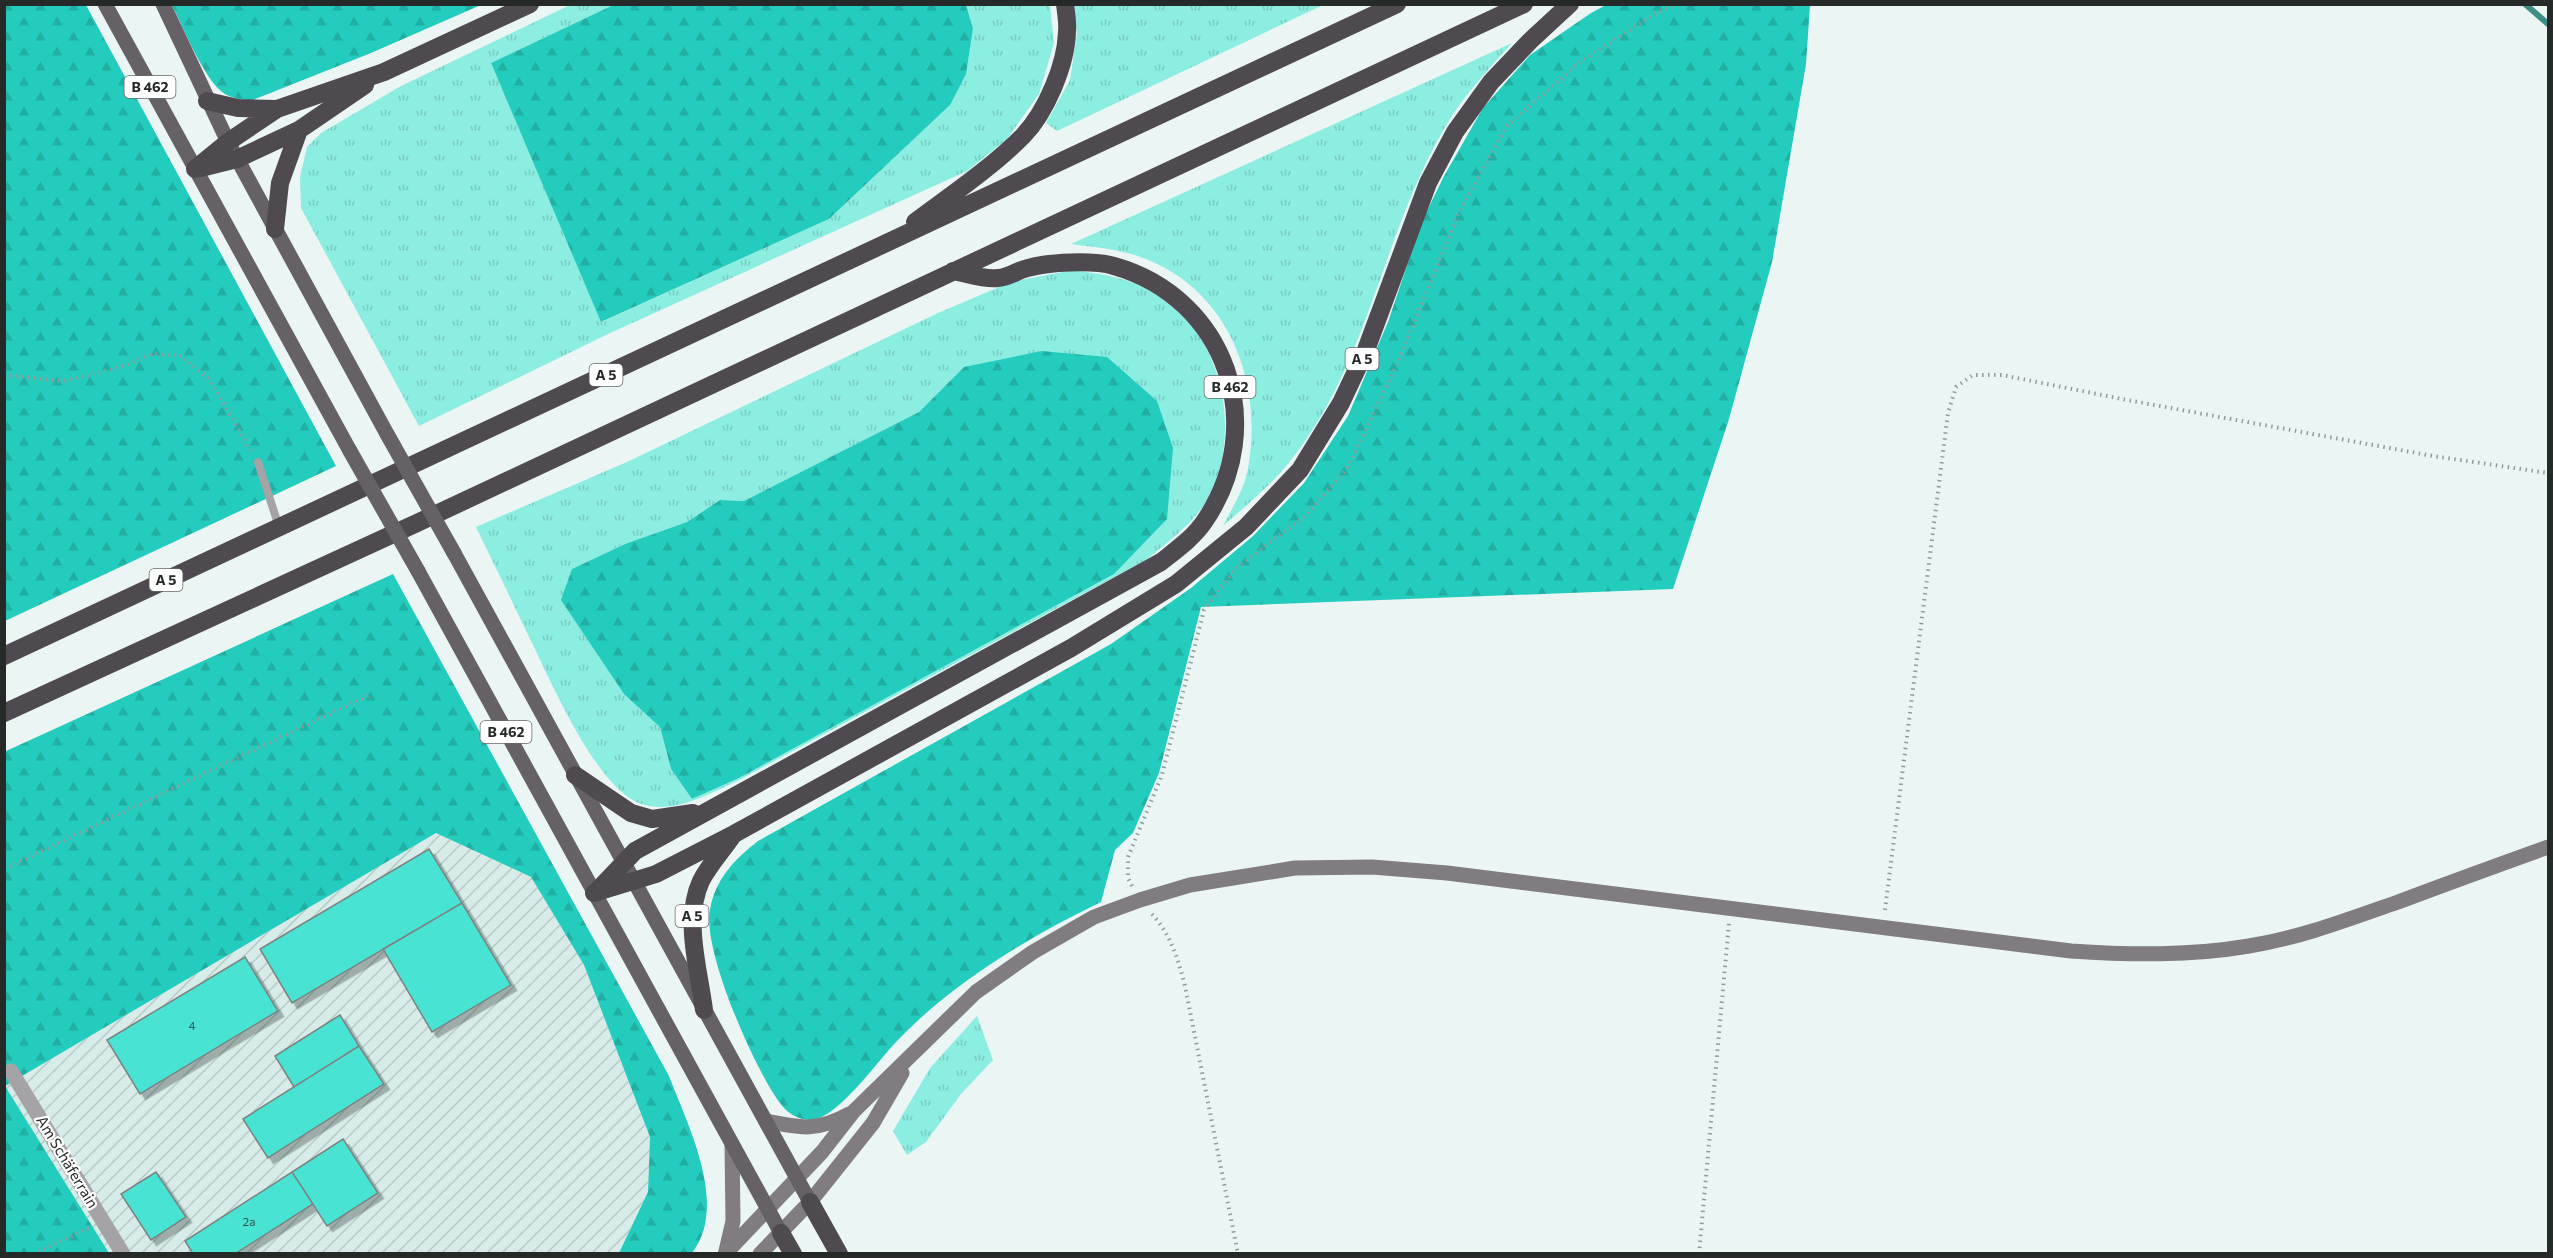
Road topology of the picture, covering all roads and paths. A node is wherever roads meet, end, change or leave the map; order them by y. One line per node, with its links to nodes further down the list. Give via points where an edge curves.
1 (105, 4): 15 (main road, B 462)
2 (163, 4): 10 (main road, B 462)
3 (530, 4): 9 (highway)
4 (1065, 4): 17 (highway, A 5, via 1068,32 1062,64 1048,98 1024,135)
5 (1397, 4): 17 (highway, A 5)
6 (1524, 4): 18 (highway)
7 (1570, 4): 28 (highway, A 5, via 1491,82 1455,132 1428,183 1366,350 1341,403 1300,470 1246,527 1176,584 1071,648)
8 (1676, 4): 34 (path, via 1580,62 1507,126 1460,210 1399,360 1347,469 1304,517 1235,569 1204,610 1162,775 1128,857 1128,878)
9 (384, 72): 11 (highway); 12 (highway)
10 (207, 101): 11 (highway, via 238,108); 13 (main road, B 462)
11 (278, 109): 13 (highway)
12 (300, 130): 14 (highway); 16 (highway, via 279,183)
13 (228, 142): 14 (main road, B 462); 15 (highway)
14 (237, 159): 15 (highway); 16 (main road, B 462)
15 (195, 169): 33 (main road, B 462, bridge)
16 (275, 229): 26 (main road, B 462, bridge)
17 (883, 245): 22 (highway, A 5)
18 (953, 271): 25 (highway); 27 (highway, B 462, via 998,278 1061,263 1112,265 1149,279 1179,298 1208,333 1223,363 1235,402 1235,444 1222,489 1204,523 1161,562)
19 (4, 375): 20 (path, via 62,381 119,368 151,354 181,356 209,379)
20 (258, 462): 22 (lane)
21 (2548, 473): 36 (path, via 2433,456 2002,375 1973,375 1956,387 1948,413)
22 (280, 528): 23 (highway, A 5)
23 (4, 656)
24 (369, 695): 31 (path)
25 (4, 713)
26 (575, 775): 27 (highway, B 462, via 631,813 652,819); 30 (main road, B 462)
27 (718, 807): 30 (highway, B 462, via 635,851)
28 (734, 834): 32 (highway, A 5, via 656,874); 37 (highway, A 5, via 701,880 694,901 692,920)
29 (2548, 847): 36 (street, via 2340,923 2248,946 2134,955)
30 (623, 863): 32 (main road, B 462); 33 (highway, B 462)
31 (4, 869)
32 (632, 881): 33 (highway, A 5); 37 (main road, B 462)
33 (594, 893): 42 (main road, B 462)
34 (1140, 900): 35 (street, via 1230,878 1295,868 1333,867 1447,873); 38 (street, via 1094,917 1033,952 976,992); 54 (path, via 1162,925 1174,948 1185,986)
35 (1730, 908): 36 (street); 55 (path)
36 (1883, 928)
37 (704, 1010): 41 (main road, B 462)
38 (912, 1057): 40 (street); 44 (street, via 873,1123)
39 (11, 1071): 46 (street, Am Schäferrain)
40 (854, 1111): 41 (street, via 817,1128); 43 (street)
41 (766, 1121): 43 (main road, B 462)
42 (732, 1144): 45 (main road, B 462); 49 (street, via 733,1221)
43 (797, 1178): 44 (main road, B 462); 45 (street)
44 (810, 1202): 47 (street); 53 (highway, B 462)
45 (767, 1207): 47 (main road, B 462); 49 (street)
46 (102, 1222): 48 (path); 50 (street, Am Schäferrain)
47 (781, 1233): 51 (street); 52 (highway, B 462)
48 (35, 1253)
49 (726, 1253)
50 (123, 1254)
51 (760, 1254)
52 (793, 1254)
53 (839, 1254)
54 (1238, 1254)
55 (1699, 1254)

